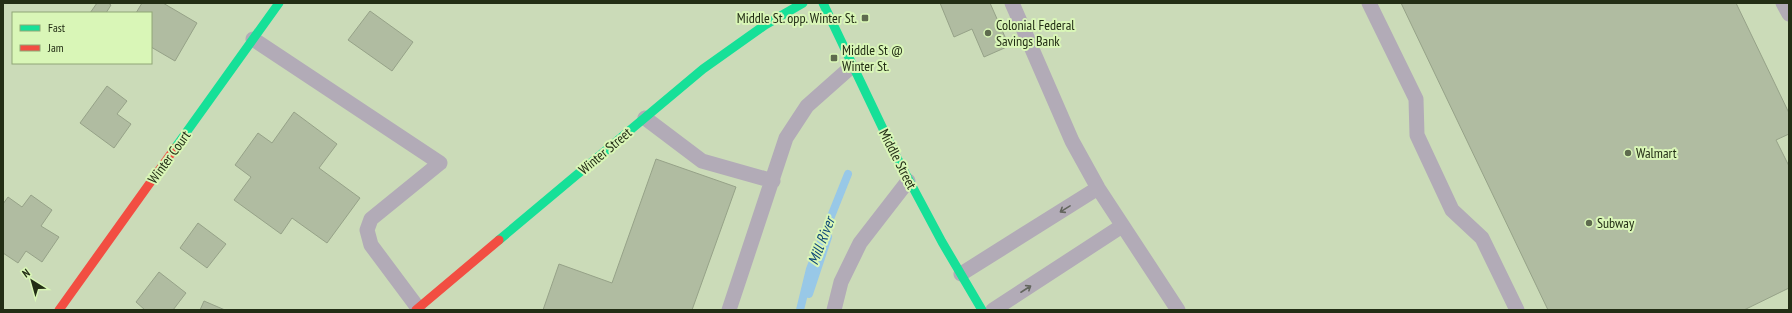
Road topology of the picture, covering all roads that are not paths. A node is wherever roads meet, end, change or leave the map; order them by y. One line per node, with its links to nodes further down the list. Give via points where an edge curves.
1 (280, 3): 8 (main road, Winter Court)
2 (803, 3): 10 (main road, Winter Street, via 765,25 703,69)
3 (823, 3): 9 (main road, Middle Street)
4 (1012, 3): 13 (lane, via 1072,141)
5 (1369, 3): 23 (lane, via 1416,100 1416,135 1449,204 1452,210 1482,238)
6 (1783, 3): 7 (lane)
7 (1789, 14)
8 (253, 39): 16 (lane, via 440,163 371,219 367,230 371,245); 17 (main road, Winter Court)
9 (851, 67): 11 (lane, via 807,106 786,138); 12 (main road, Middle Street)
10 (645, 118): 11 (lane, via 702,161); 16 (main road, Winter Street)
11 (773, 181): 18 (lane)
12 (908, 181): 15 (main road, Middle Street); 19 (lane, via 860,243 840,282)
13 (1098, 188): 14 (lane); 15 (lane, one-way to 15)
14 (1122, 226): 21 (lane, one-way to 14); 22 (lane)
15 (961, 274): 20 (main road, Middle Street)
16 (417, 309)
17 (59, 310)
18 (729, 310)
19 (834, 310)
20 (982, 310)
21 (993, 310)
22 (1178, 310)
23 (1517, 310)

